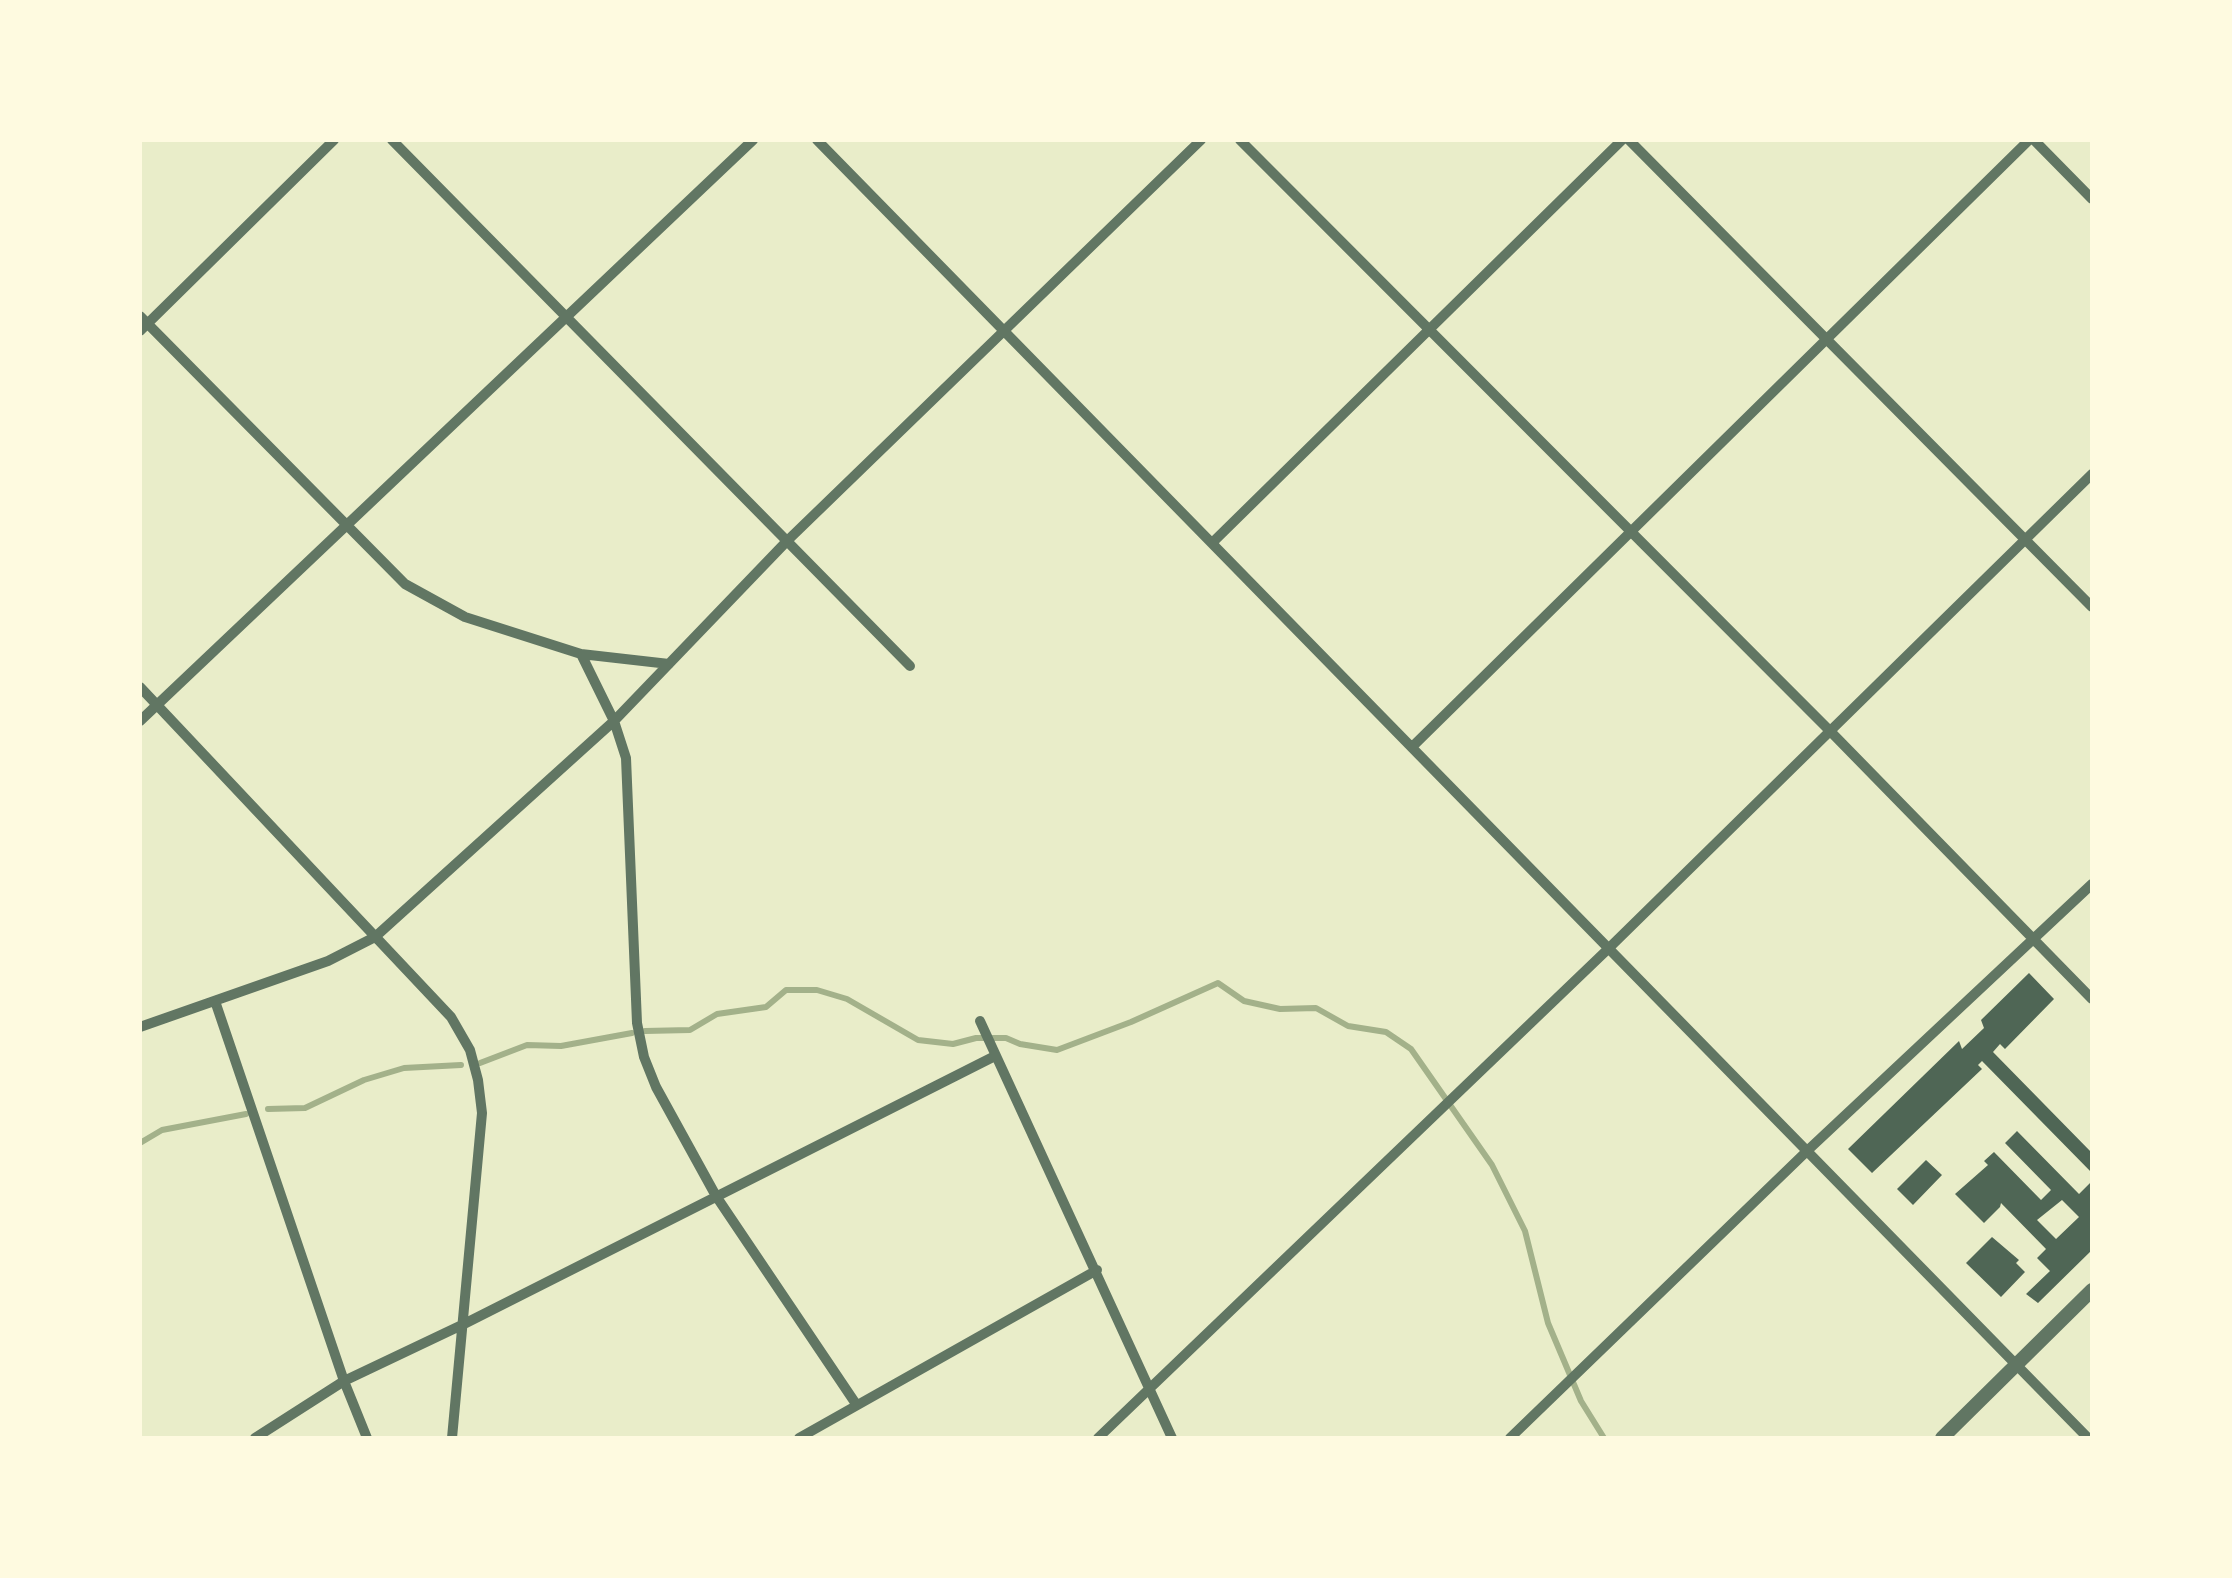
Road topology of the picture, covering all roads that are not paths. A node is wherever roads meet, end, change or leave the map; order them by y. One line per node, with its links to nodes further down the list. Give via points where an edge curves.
1 (334, 140): 11 (street)
2 (392, 140): 10 (street)
3 (753, 140): 10 (street)
4 (817, 140): 13 (street)
5 (1201, 140): 13 (street)
6 (1240, 140): 12 (street)
7 (1626, 140): 12 (street); 14 (street)
8 (2032, 140): 9 (street); 14 (street)
9 (2092, 199)
10 (566, 317): 16 (street); 19 (street)
11 (143, 324): 16 (street)
12 (1430, 329): 17 (street); 20 (street)
13 (1004, 331): 19 (street); 20 (street)
14 (1829, 339): 17 (street); 18 (street)
15 (2092, 474): 18 (street)
16 (345, 526): 22 (street, via 404,584 465,617); 26 (street)
17 (1631, 532): 29 (street); 30 (street)
18 (2025, 539): 21 (street); 29 (street)
19 (787, 541): 23 (street); 24 (street)
20 (1212, 543): 30 (street)
21 (2092, 607)
22 (581, 654): 23 (street); 28 (street)
23 (670, 664): 28 (street)
24 (910, 666)
25 (140, 687): 26 (street)
26 (157, 704): 27 (street); 32 (street)
27 (140, 720)
28 (614, 722): 32 (street); 41 (street, via 626,758 640,1040 656,1087)
29 (1832, 732): 33 (street); 34 (street)
30 (1412, 747): 34 (street)
31 (2092, 884): 33 (street)
32 (375, 937): 36 (street); 44 (street, via 451,1017 478,1080 482,1114)
33 (2034, 939): 35 (street); 40 (street)
34 (1608, 949): 40 (street); 47 (street)
35 (2092, 1000)
36 (215, 1001): 38 (street); 46 (street)
37 (982, 1026): 39 (street)
38 (140, 1028)
39 (993, 1052): 41 (street); 42 (street)
40 (1807, 1151): 45 (street); 55 (street)
41 (716, 1196): 44 (street); 48 (street)
42 (1096, 1270): 47 (street); 48 (street)
43 (2092, 1290): 45 (street)
44 (464, 1324): 46 (street); 51 (street)
45 (2016, 1364): 56 (street); 57 (street)
46 (344, 1381): 49 (street); 50 (street)
47 (1150, 1388): 53 (street); 54 (street)
48 (856, 1404): 52 (street)
49 (256, 1438)
50 (367, 1438)
51 (452, 1438)
52 (798, 1438)
53 (1098, 1438)
54 (1172, 1438)
55 (1510, 1438)
56 (1942, 1438)
57 (2088, 1438)

